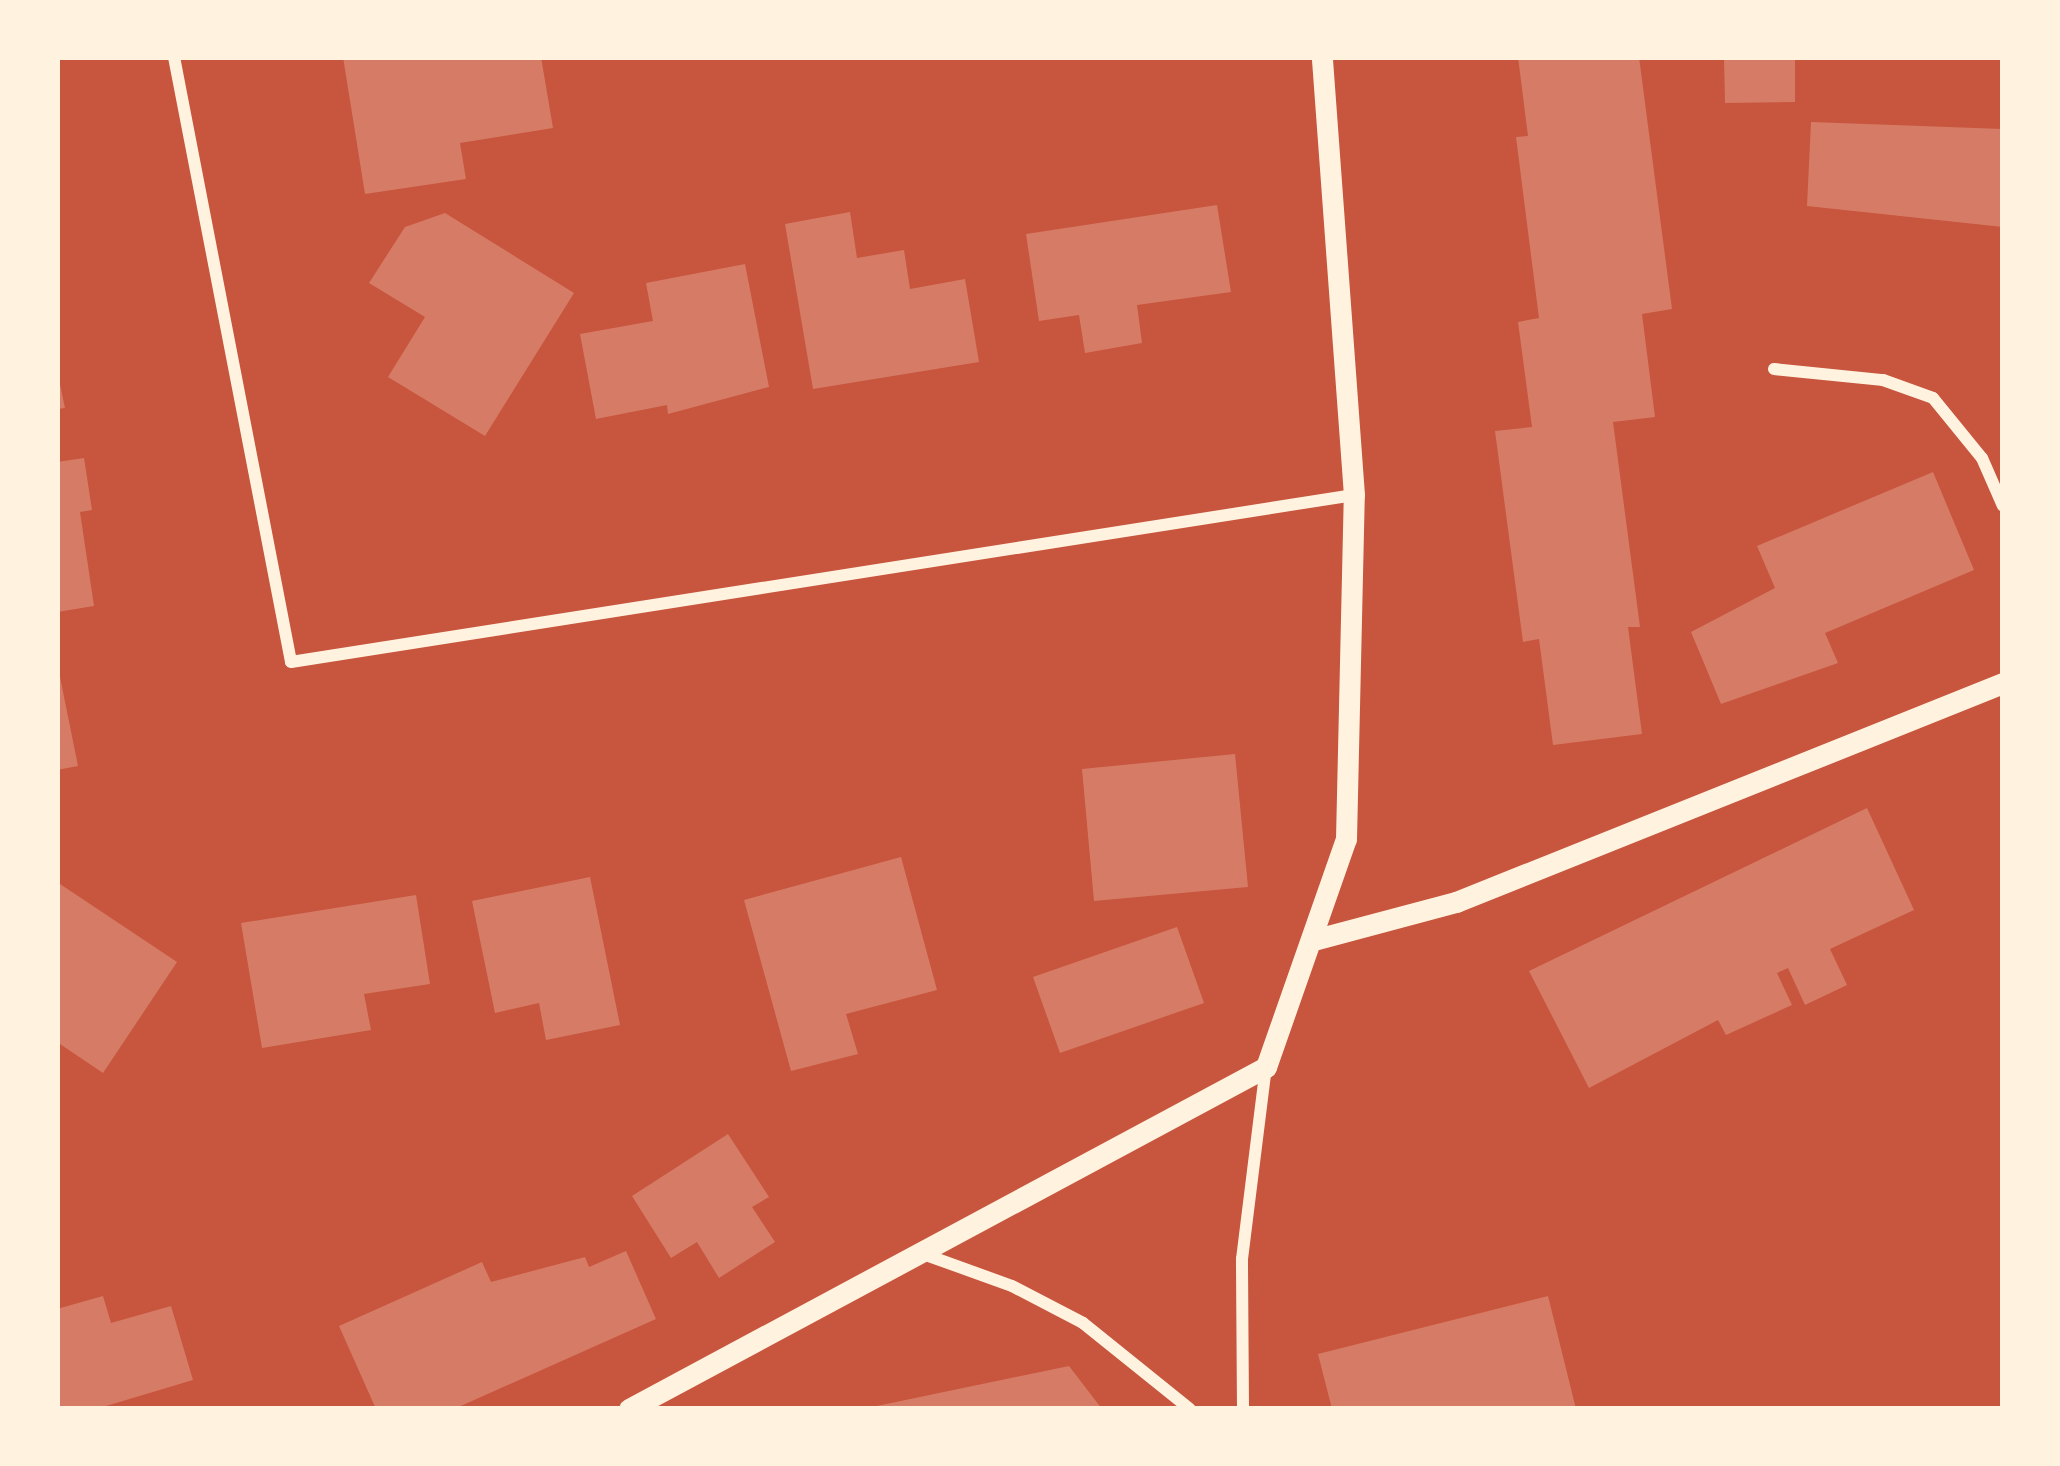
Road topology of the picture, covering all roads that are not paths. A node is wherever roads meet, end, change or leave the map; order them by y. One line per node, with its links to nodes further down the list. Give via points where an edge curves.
1 (174, 57): 4 (street, via 291,662)
2 (1322, 57): 4 (street)
3 (1774, 369): 5 (street, via 1882,380 1933,398 1982,458)
4 (1354, 495): 7 (street, via 1346,839)
5 (2003, 506)
6 (2003, 683): 7 (street, via 1456,902)
7 (1317, 939): 8 (street)
8 (1266, 1067): 9 (street); 12 (street, via 1242,1259)
9 (926, 1255): 10 (street); 11 (street, via 1012,1286 1083,1324)
10 (629, 1409)
11 (1190, 1409)
12 (1244, 1409)

